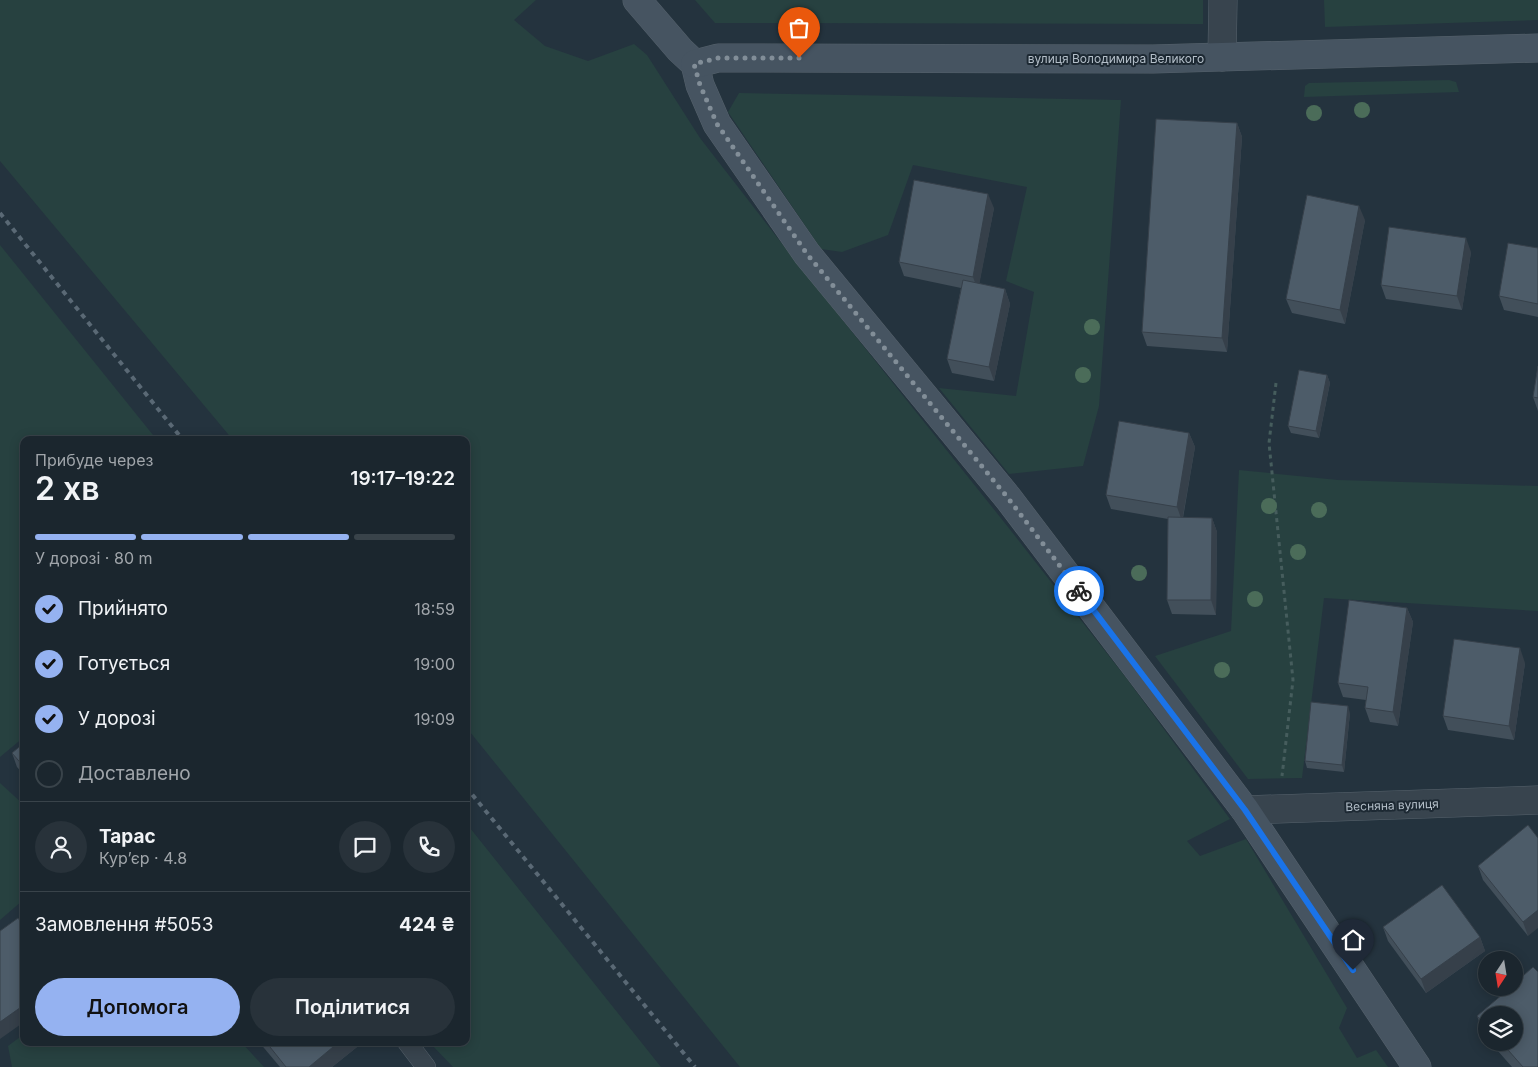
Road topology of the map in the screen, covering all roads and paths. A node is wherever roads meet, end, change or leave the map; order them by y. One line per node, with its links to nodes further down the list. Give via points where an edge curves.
1 (638, 0): 5 (street)
2 (1223, 0): 4 (street)
3 (1538, 48): 4 (street, вулиця Володимира Великого)
4 (1222, 56): 5 (street, вулиця Володимира Великого, via 1153,59 718,58)
5 (694, 64): 9 (street, via 717,124 807,254 1008,498)
6 (1276, 383): 8 (path, via 1269,443 1293,680)
7 (1538, 800): 8 (street, Весняна вулиця)
8 (1279, 809): 9 (street, Весняна вулиця)
9 (1245, 810): 12 (street)
10 (410, 1046): 11 (lane)
11 (426, 1067)
12 (1417, 1067)

